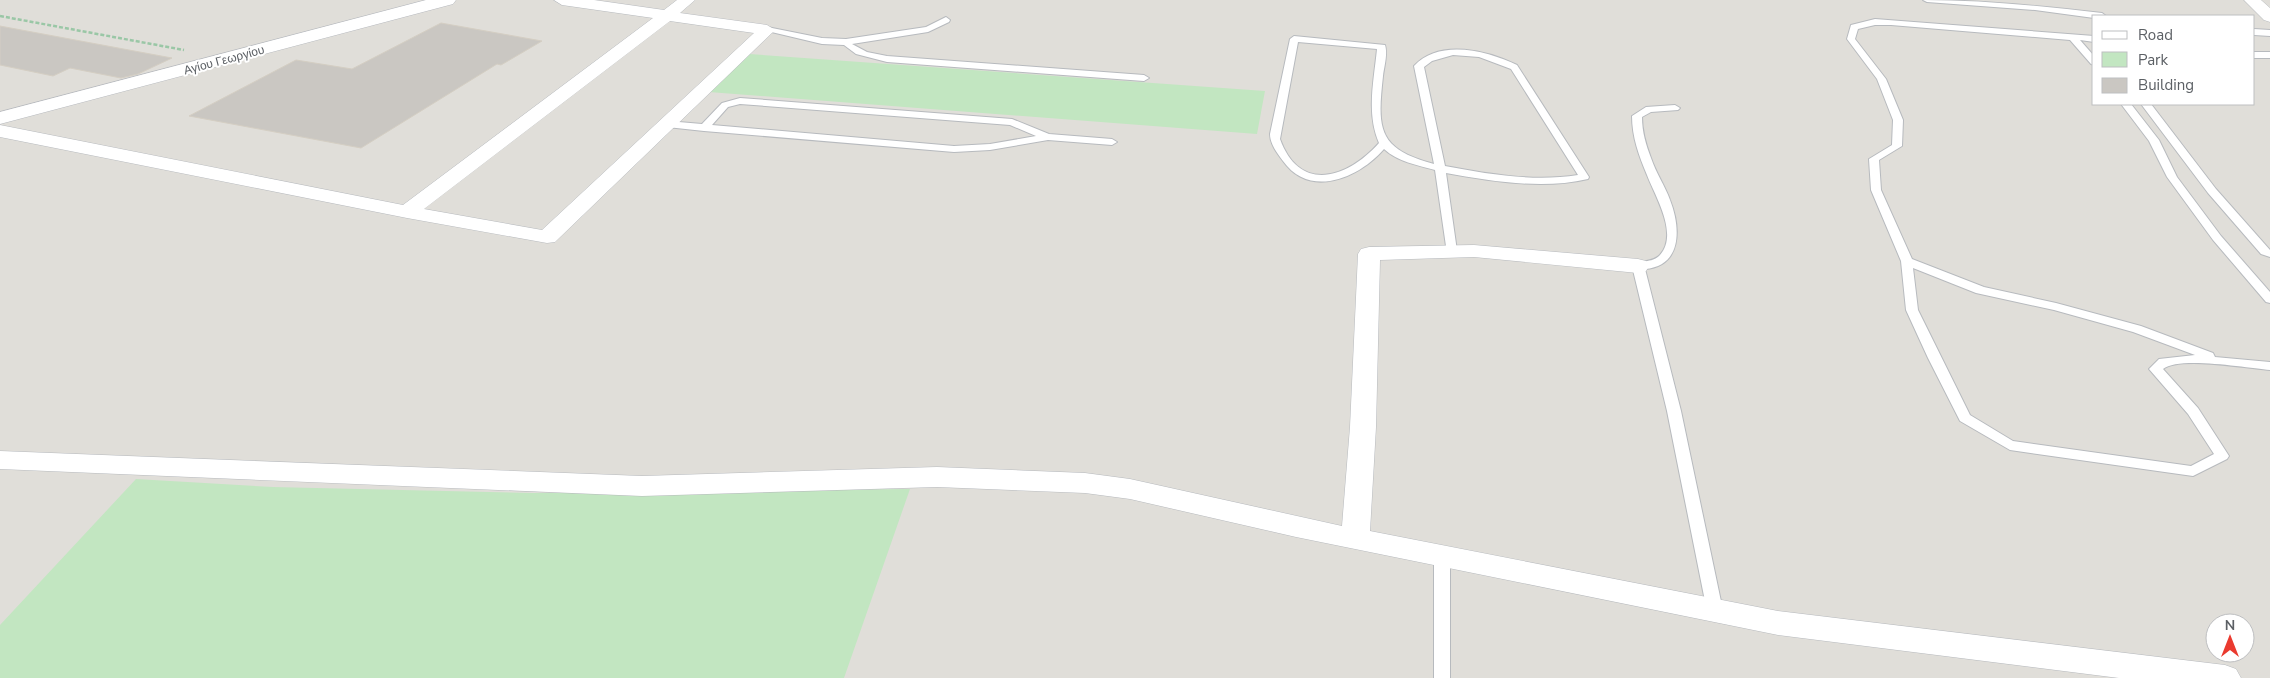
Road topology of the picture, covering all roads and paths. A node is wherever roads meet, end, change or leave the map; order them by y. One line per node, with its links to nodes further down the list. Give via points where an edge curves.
1 (447, 0): 25 (main road, Αγίου Γεωργίου)
2 (562, 0): 8 (street)
3 (687, 0): 8 (street)
4 (1927, 0): 6 (lane)
5 (2252, 0): 9 (street)
6 (2094, 15)
7 (0, 16): 17 (path)
8 (668, 16): 11 (street); 33 (street)
9 (2270, 17)
10 (946, 20): 16 (lane, via 928,29)
11 (767, 30): 16 (lane, via 814,40); 26 (street)
12 (2255, 32): 13 (lane)
13 (2270, 33)
14 (2072, 37): 15 (lane); 20 (lane); 36 (lane, via 1891,22 1854,27 1851,39 1881,79 1898,120 1896,146 1874,159 1876,190)
15 (2092, 40)
16 (846, 42): 21 (lane, via 852,50 887,59)
17 (191, 52)
18 (2255, 55): 19 (lane)
19 (2270, 55)
20 (2092, 60)
21 (1144, 78)
22 (2127, 105): 38 (lane, via 2154,140 2172,177 2217,238)
23 (2147, 105): 35 (lane, via 2212,191)
24 (1675, 108): 37 (lane, via 1650,109 1638,116 1636,127 1642,147 1671,221 1668,254 1656,264)
25 (0, 118)
26 (668, 124): 27 (lane); 33 (street, via 547,237)
27 (704, 128): 29 (lane, via 954,149 990,147); 29 (lane, via 725,105 740,101 1012,122)
28 (0, 131): 33 (street)
29 (1048, 137): 30 (lane)
30 (1112, 142)
31 (1384, 143): 31 (lane, via 1374,158 1338,177 1308,176 1296,172 1288,163 1275,138 1294,39 1382,47 1378,124); 32 (lane, via 1394,152)
32 (1440, 168): 32 (lane, via 1524,180 1584,177 1514,67 1467,54 1437,56 1419,66); 34 (lane)
33 (407, 212)
34 (1451, 251): 37 (street); 42 (street, via 1369,254)
35 (2270, 254)
36 (1907, 261): 39 (lane, via 1980,290 2056,306 2137,329); 39 (lane, via 1912,310 1966,418 2010,445 2193,471 2222,456 2193,411 2155,369 2164,362 2196,359)
37 (1638, 266): 44 (lane, via 1674,411)
38 (2270, 298)
39 (2227, 362): 40 (lane)
40 (2270, 366)
41 (0, 460): 42 (street, via 642,486 937,477 1085,484 1130,489)
42 (1355, 539): 43 (street)
43 (1442, 556): 44 (street); 45 (lane)
44 (1715, 611): 46 (street, via 1919,642)
45 (1442, 678)
46 (2225, 678)

